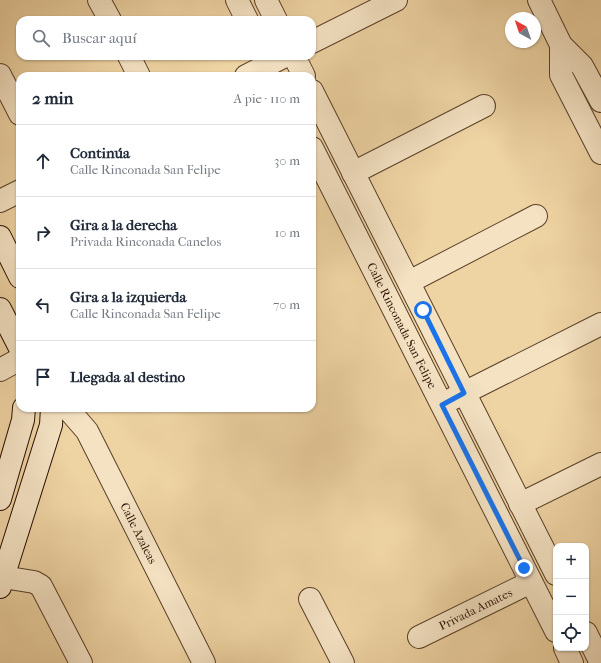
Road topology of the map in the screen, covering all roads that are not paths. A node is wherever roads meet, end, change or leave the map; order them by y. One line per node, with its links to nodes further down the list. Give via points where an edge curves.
1 (99, 0): 6 (street)
2 (237, 0): 7 (street)
3 (266, 0): 8 (street)
4 (396, 0): 9 (street)
5 (540, 0): 10 (street)
6 (108, 16)
7 (245, 16)
8 (274, 16)
9 (316, 40)
10 (561, 45): 19 (street, via 582,66); 22 (street, via 561,75)
11 (131, 60): 14 (street)
12 (296, 60): 16 (street)
13 (274, 63): 15 (street)
14 (137, 72)
15 (255, 72)
16 (302, 72)
17 (0, 75): 20 (street)
18 (316, 99): 24 (street, Calle Rinconada San Felipe)
19 (601, 102)
20 (16, 106)
21 (484, 106): 24 (street)
22 (601, 153)
23 (316, 156): 37 (street, Calle Rinconada San Felipe)
24 (353, 173): 30 (street, Calle Rinconada San Felipe)
25 (16, 193): 26 (street)
26 (0, 201)
27 (536, 216): 30 (street)
28 (0, 237): 29 (street)
29 (16, 269)
30 (409, 282): 36 (street, Calle Rinconada San Felipe)
31 (0, 309): 33 (street)
32 (601, 324): 36 (street)
33 (16, 340)
34 (16, 361): 35 (street)
35 (0, 370)
36 (464, 393): 37 (street); 43 (street, Calle Rinconada San Felipe)
37 (442, 405): 46 (street, Calle Rinconada San Felipe)
38 (24, 412): 42 (street)
39 (52, 412): 45 (street, via 51,425)
40 (71, 412): 53 (street, Calle Azaleas, via 87,430)
41 (601, 464): 43 (street)
42 (0, 499)
43 (520, 504): 44 (street, Calle Rinconada San Felipe)
44 (553, 568)
45 (1, 582): 52 (street, via 34,582 41,586)
46 (531, 582): 48 (street, Calle Rinconada San Felipe); 49 (street, Privada Amates)
47 (310, 598): 54 (street)
48 (553, 625)
49 (419, 637)
50 (589, 639): 56 (street)
51 (566, 651): 55 (street)
52 (81, 663)
53 (204, 663)
54 (343, 663)
55 (572, 663)
56 (601, 663)

